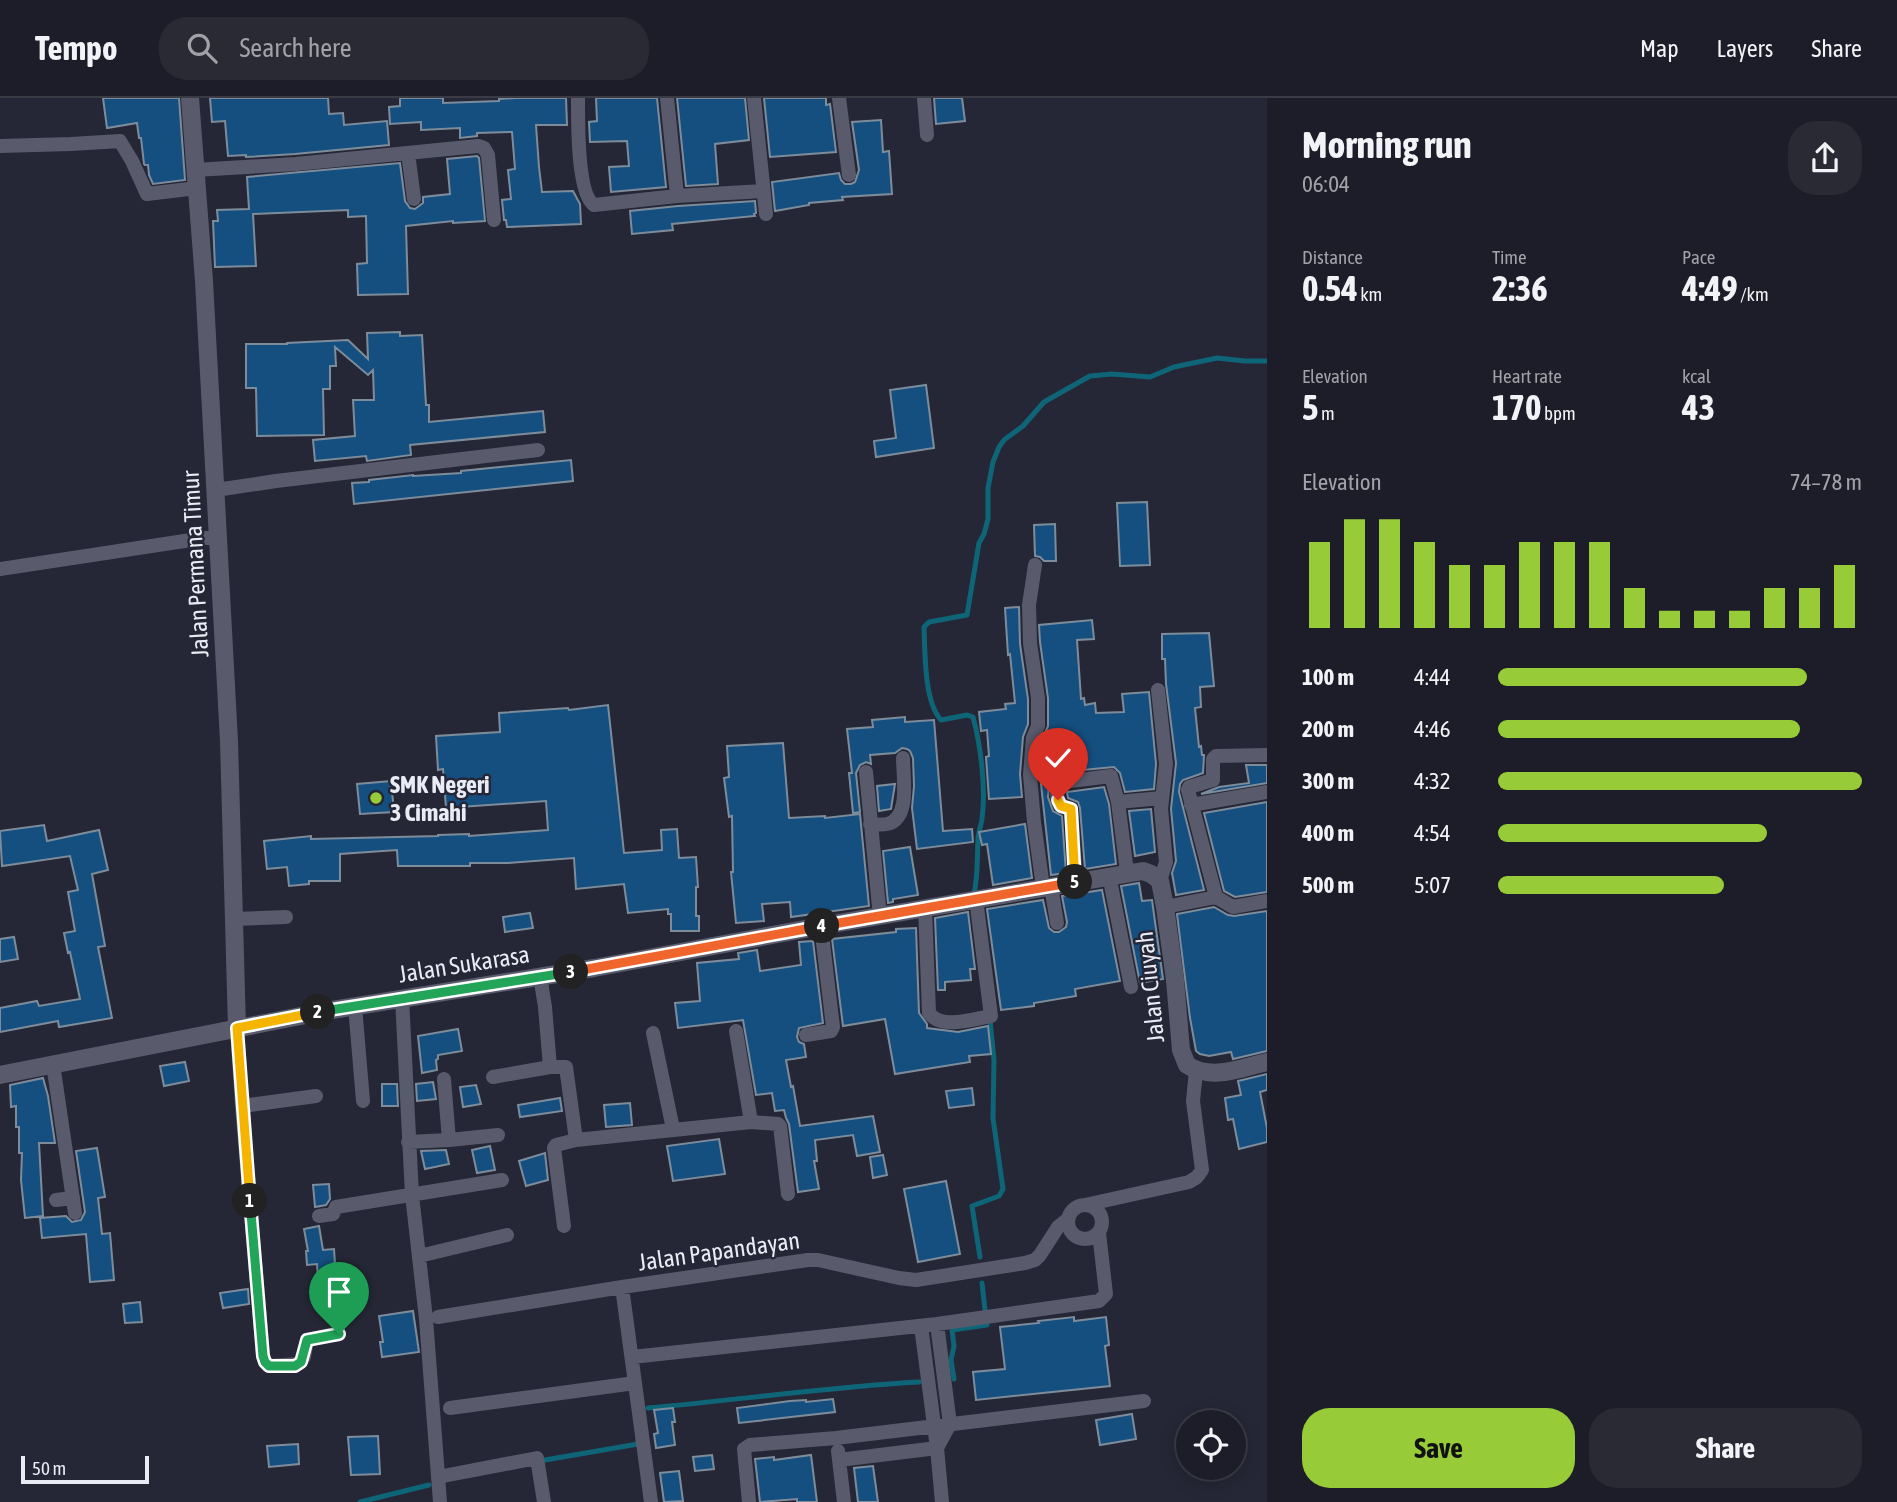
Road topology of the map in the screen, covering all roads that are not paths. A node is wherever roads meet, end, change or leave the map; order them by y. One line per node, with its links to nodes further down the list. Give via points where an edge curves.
1 (190, 98): 10 (street, Jalan Permana Timur)
2 (578, 98): 14 (street, via 579,143 589,201 594,205)
3 (667, 98): 14 (street)
4 (754, 98): 13 (street)
5 (839, 98): 11 (street)
6 (924, 98): 7 (street)
7 (927, 135)
8 (0, 146): 12 (street, via 120,141 147,194)
9 (408, 153): 10 (street); 15 (street); 17 (street, via 484,148)
10 (195, 170): 12 (street, Jalan Permana Timur)
11 (849, 175)
12 (197, 188): 19 (street, Jalan Permana Timur)
13 (763, 191): 14 (street); 16 (street)
14 (677, 196)
15 (414, 199)
16 (766, 214)
17 (494, 220)
18 (538, 450): 19 (street)
19 (216, 490): 20 (street, Jalan Permana Timur)
20 (218, 537): 22 (street); 44 (street, Jalan Permana Timur)
21 (1035, 565): 36 (street, via 1029,606 1038,726 1030,775)
22 (0, 569)
23 (1158, 690): 28 (street, via 1166,764)
24 (1267, 755): 30 (street, via 1216,756 1213,780 1189,787)
25 (903, 758): 31 (street, via 903,808 888,824)
26 (866, 772): 31 (street)
27 (1267, 792): 30 (street)
28 (1161, 798): 29 (street); 34 (street, via 1166,862)
29 (1118, 802): 32 (street); 35 (street, via 1111,775 1059,784 1059,803 1071,809)
30 (1191, 805): 37 (street)
31 (870, 824): 43 (street)
32 (1135, 871): 33 (street, Jalan Sukarasa); 34 (street, via 1152,874)
33 (1109, 875): 35 (street, Jalan Sukarasa); 48 (street)
34 (1160, 881): 40 (street, Jalan Ciuyah)
35 (1076, 882): 36 (street, Jalan Sukarasa)
36 (1047, 886): 38 (street, Jalan Sukarasa); 45 (street)
37 (1216, 897): 39 (street, via 1237,908); 40 (street)
38 (976, 899): 41 (street, Jalan Sukarasa); 41 (street, via 991,1016 951,1022 935,1020 929,1013)
39 (1267, 901)
40 (1166, 907): 58 (street, Jalan Ciuyah, via 1181,1050 1187,1065)
41 (925, 908): 43 (street, Jalan Sukarasa)
42 (286, 917): 44 (street)
43 (880, 917): 46 (street, Jalan Sukarasa)
44 (235, 919): 51 (street, Jalan Permana Timur)
45 (1057, 922)
46 (821, 926): 47 (street, Jalan Sukarasa); 54 (street, via 833,1027)
47 (540, 976): 49 (street, Jalan Sukarasa); 57 (street)
48 (1131, 987)
49 (402, 998): 50 (street, Jalan Sukarasa); 70 (street)
50 (355, 1006): 51 (street, Jalan Sukarasa); 63 (street)
51 (237, 1028): 56 (street, Jalan Sukarasa); 64 (street)
52 (736, 1031): 65 (street)
53 (653, 1033): 66 (street)
54 (806, 1035)
55 (1267, 1062): 58 (street, via 1217,1074)
56 (53, 1064): 59 (street, Jalan Sukarasa); 74 (street)
57 (550, 1067): 60 (street); 69 (street, via 567,1069)
58 (1196, 1071): 76 (street, via 1193,1101 1202,1170 1197,1177)
59 (0, 1075)
60 (493, 1077)
61 (444, 1079): 68 (street)
62 (316, 1096): 64 (street)
63 (363, 1101)
64 (242, 1106): 88 (street, via 265,1362 295,1366 301,1362 307,1340)
65 (751, 1122): 66 (street); 72 (street, via 780,1126)
66 (673, 1129): 69 (street)
67 (498, 1135): 68 (street)
68 (449, 1140): 70 (street)
69 (576, 1140): 80 (street, via 554,1148)
70 (408, 1142): 73 (street)
71 (502, 1180): 73 (street)
72 (788, 1194)
73 (412, 1195): 78 (street, via 336,1207 333,1214); 83 (street)
74 (73, 1198): 75 (street); 77 (street)
75 (56, 1200)
76 (1085, 1205): 79 (street); 81 (street, via 1101,1217)
77 (75, 1213)
78 (319, 1216)
79 (1068, 1219): 81 (street, via 1078,1238 1089,1239); 84 (street, Jalan Papandayan, via 1035,1260 916,1280 808,1260)
80 (564, 1226)
81 (1099, 1233): 86 (street, via 1106,1294 1099,1301)
82 (507, 1235): 83 (street)
83 (419, 1256): 98 (street)
84 (622, 1287): 85 (street, Jalan Papandayan); 89 (street)
85 (438, 1317)
86 (937, 1324): 87 (street); 93 (street)
87 (921, 1326): 89 (street); 94 (street)
88 (339, 1334)
89 (632, 1357): 90 (street)
90 (635, 1383): 92 (street); 101 (street)
91 (1144, 1401): 93 (street)
92 (450, 1408)
93 (950, 1424): 94 (street); 96 (street)
94 (934, 1427): 95 (street); 96 (street)
95 (836, 1438): 97 (street); 102 (street, via 747,1446)
96 (937, 1448): 97 (street); 104 (street)
97 (839, 1460): 103 (street)
98 (438, 1477): 99 (street); 100 (street, via 537,1458)
99 (439, 1502)
100 (544, 1502)
101 (651, 1502)
102 (749, 1502)
103 (844, 1502)
104 (942, 1502)

